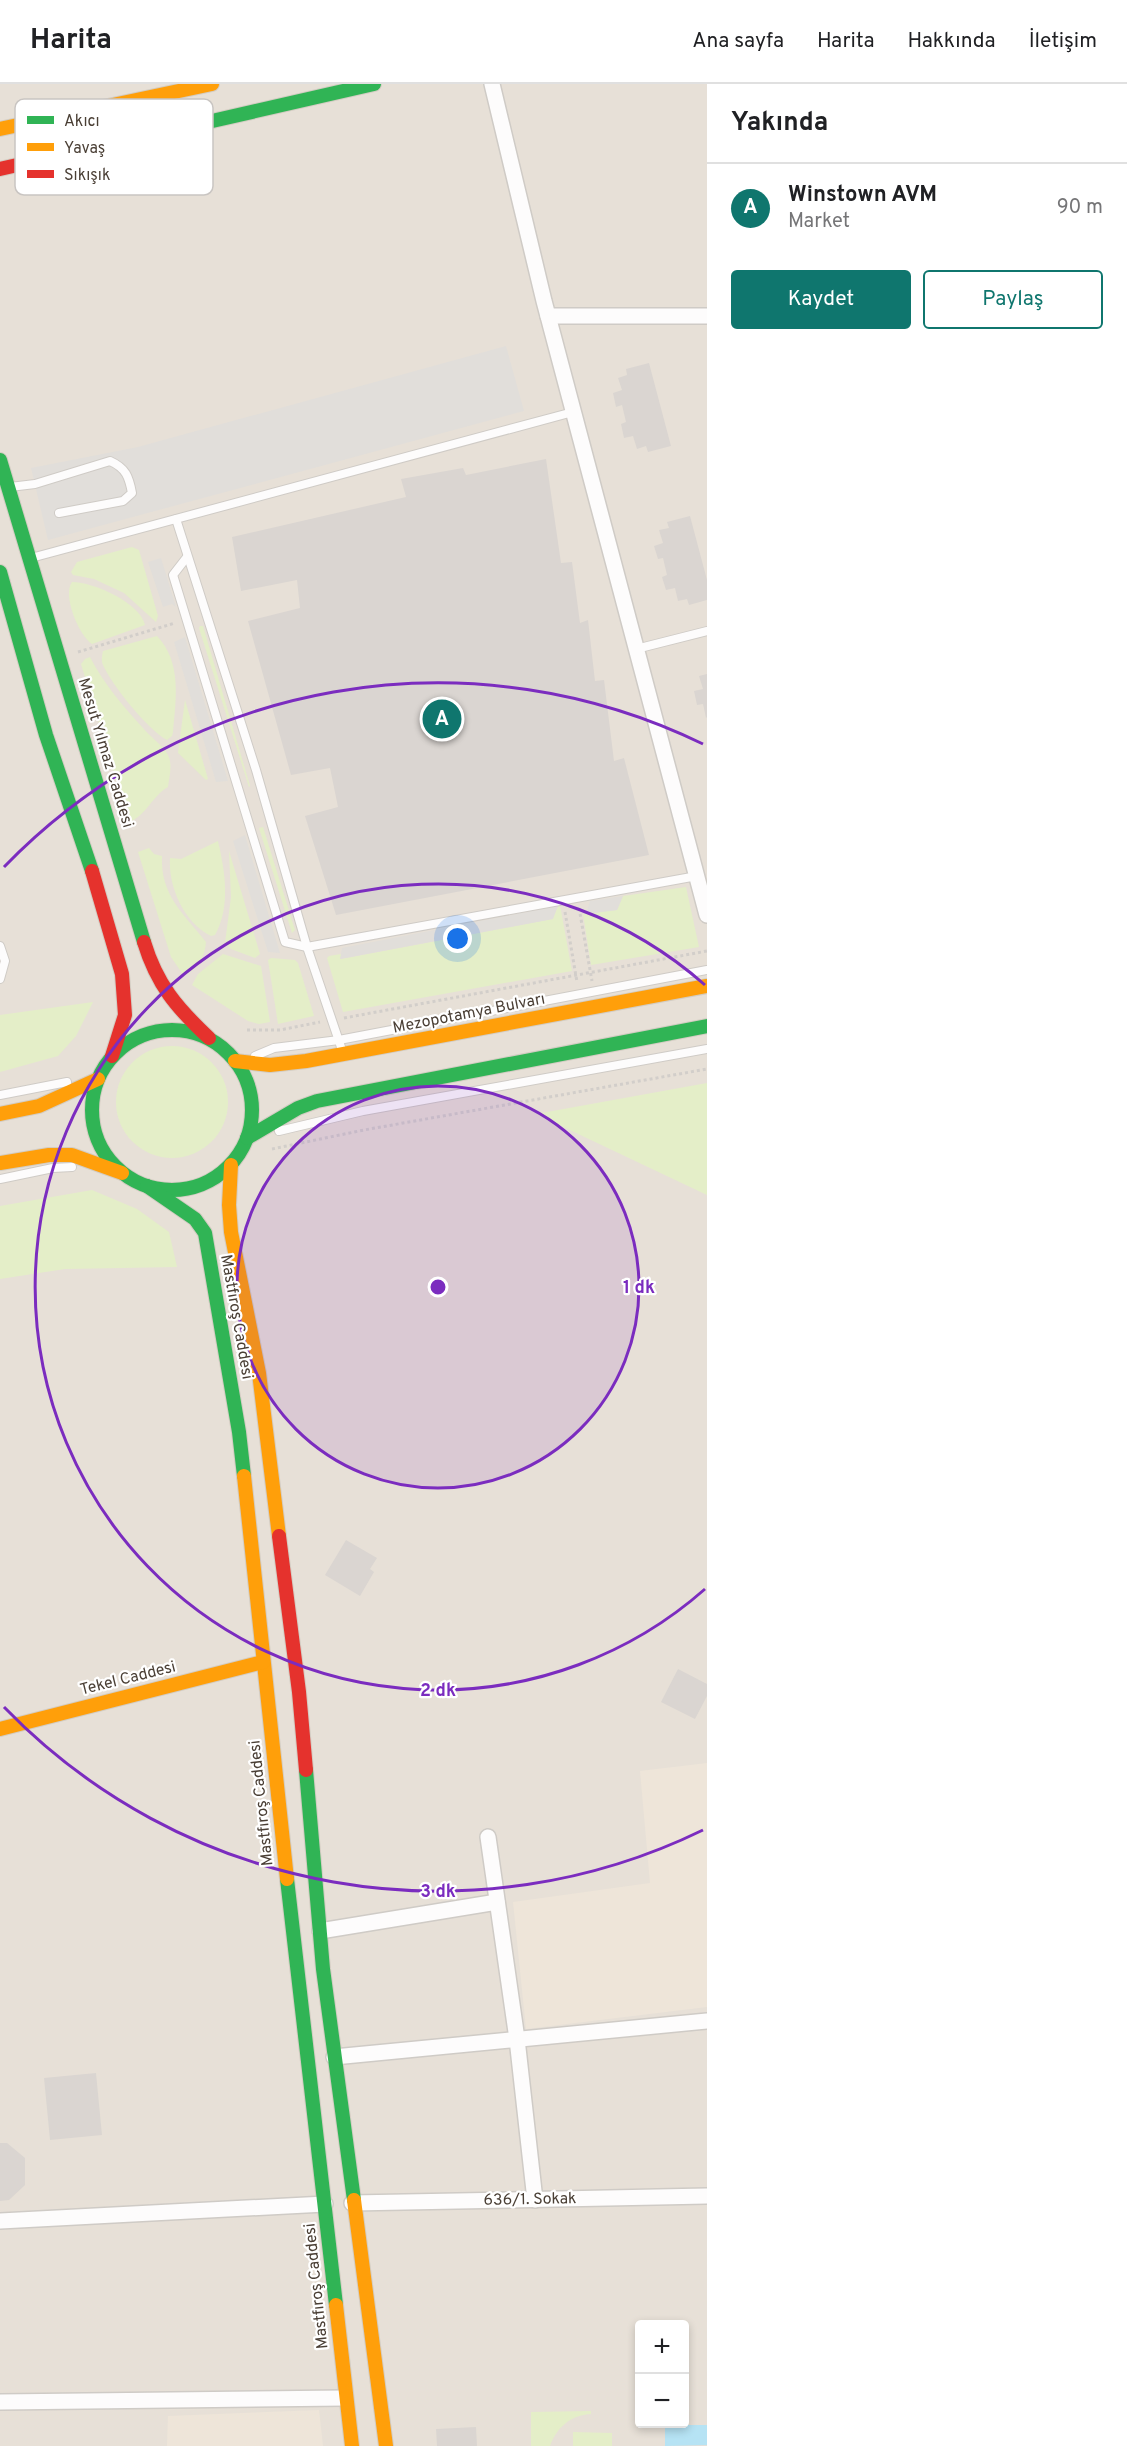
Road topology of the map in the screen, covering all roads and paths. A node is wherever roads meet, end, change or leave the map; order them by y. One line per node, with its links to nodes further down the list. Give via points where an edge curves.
1 (374, 84): 5 (main road)
2 (492, 84): 10 (street)
3 (205, 85): 4 (main road)
4 (140, 99)
5 (213, 121)
6 (15, 126): 7 (main road)
7 (0, 129)
8 (15, 166): 9 (main road)
9 (0, 169)
10 (548, 316): 11 (street); 12 (street)
11 (707, 316)
12 (573, 412): 16 (lane); 22 (street)
13 (0, 460): 14 (main road, Mesut Yılmaz Caddesi)
14 (8, 488): 15 (lane, via 35,484 110,461 129,476 132,493 123,501); 18 (main road, Mesut Yılmaz Caddesi)
15 (59, 513)
16 (176, 519): 17 (lane); 18 (lane)
17 (187, 557): 20 (lane, via 173,575); 29 (lane, via 256,770)
18 (30, 559): 41 (main road, Mesut Yılmaz Caddesi, via 151,965 173,1003)
19 (0, 572): 45 (main road, via 46,735 122,974 125,1015)
20 (186, 620): 23 (path); 29 (lane, via 285,942)
21 (707, 631): 22 (lane)
22 (636, 650): 24 (street)
23 (74, 654)
24 (697, 876): 25 (lane); 27 (street)
25 (577, 898): 26 (lane); 32 (path)
26 (563, 900): 29 (lane); 33 (path)
27 (707, 915)
28 (0, 946): 34 (lane, via 5,961)
29 (307, 947): 38 (lane)
30 (707, 951): 32 (path)
31 (707, 970): 42 (lane)
32 (590, 973): 33 (path); 35 (path)
33 (576, 975): 36 (path); 38 (path)
34 (0, 979)
35 (592, 981)
36 (578, 984)
37 (707, 986): 44 (main road, Mezopotamya Bulvarı)
38 (332, 1020): 40 (path, via 280,1030); 42 (lane)
39 (707, 1026): 51 (main road, via 317,1101)
40 (247, 1030)
41 (209, 1038): 45 (main road, via 184,1030 158,1030 133,1040); 46 (main road)
42 (339, 1040): 44 (lane); 46 (lane, via 274,1048)
43 (707, 1049): 51 (lane, via 363,1111)
44 (344, 1054): 46 (main road, Mezopotamya Bulvarı, via 270,1065)
45 (112, 1056): 48 (main road)
46 (238, 1061): 51 (main road, via 252,1098)
47 (707, 1068): 52 (path)
48 (98, 1079): 49 (lane); 50 (main road, via 39,1106); 55 (main road, via 92,1104 95,1131 106,1155)
49 (0, 1095)
50 (0, 1114)
51 (249, 1137): 54 (main road)
52 (268, 1150)
53 (0, 1163): 55 (main road, via 72,1155)
54 (231, 1164): 57 (main road, via 214,1179 193,1187 170,1190); 62 (main road, Mastfıroş Caddesi, via 229,1210 261,1384 299,1692)
55 (124, 1174): 56 (lane, via 73,1167); 57 (main road)
56 (0, 1179)
57 (147, 1186): 58 (main road, Mastfıroş Caddesi, via 195,1219 205,1233 239,1432)
58 (263, 1662): 59 (main road, Tekel Caddesi); 69 (main road, Mastfıroş Caddesi)
59 (0, 1729)
60 (488, 1837): 61 (street)
61 (497, 1902): 62 (street); 64 (street)
62 (320, 1931): 65 (main road, Mastfıroş Caddesi)
63 (707, 2021): 64 (street)
64 (517, 2039): 65 (street); 67 (street)
65 (334, 2057): 68 (main road, Mastfıroş Caddesi)
66 (707, 2196): 67 (street, 636/1. Sokak)
67 (535, 2200): 68 (street, 636/1. Sokak)
68 (352, 2203): 74 (main road, Mastfıroş Caddesi)
69 (325, 2204): 70 (street); 71 (main road, Mastfıroş Caddesi)
70 (0, 2221)
71 (345, 2398): 72 (street); 73 (main road, Mastfıroş Caddesi)
72 (0, 2402)
73 (352, 2446)
74 (386, 2446)

